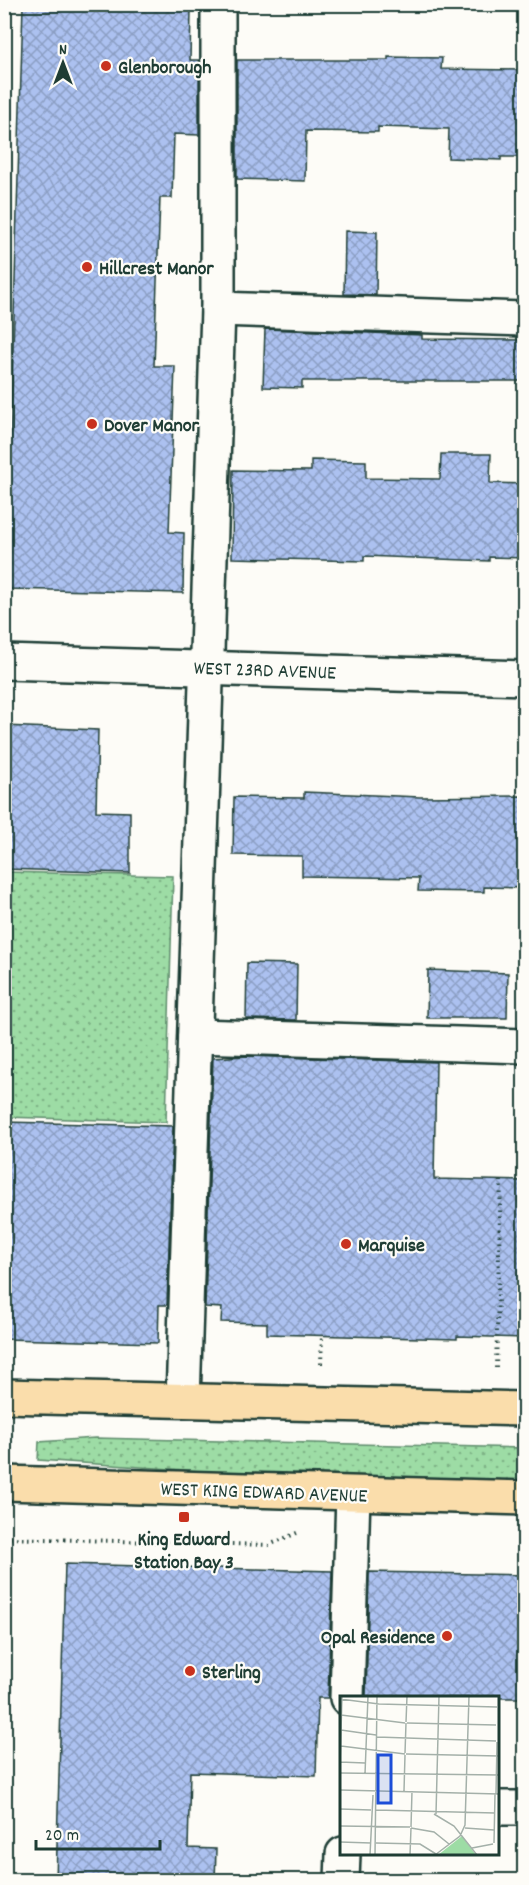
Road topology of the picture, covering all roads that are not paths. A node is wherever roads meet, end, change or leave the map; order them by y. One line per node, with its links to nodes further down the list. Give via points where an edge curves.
1 (218, 4): 2 (street)
2 (218, 309): 3 (street); 5 (street)
3 (525, 319)
4 (4, 662): 5 (street, WEST 23RD AVENUE)
5 (204, 667): 6 (street, WEST 23RD AVENUE); 7 (street)
6 (525, 678)
7 (195, 1036): 8 (street); 10 (street)
8 (525, 1046)
9 (4, 1396): 10 (main road)
10 (183, 1400): 11 (main road)
11 (525, 1409)
12 (4, 1483): 13 (main road, WEST KING EDWARD AVENUE)
13 (353, 1494): 14 (main road, WEST KING EDWARD AVENUE); 15 (street)
14 (525, 1498)
15 (347, 1696)
16 (499, 1808): 17 (street)
17 (525, 1808)
18 (343, 1855): 19 (street)
19 (342, 1881)

